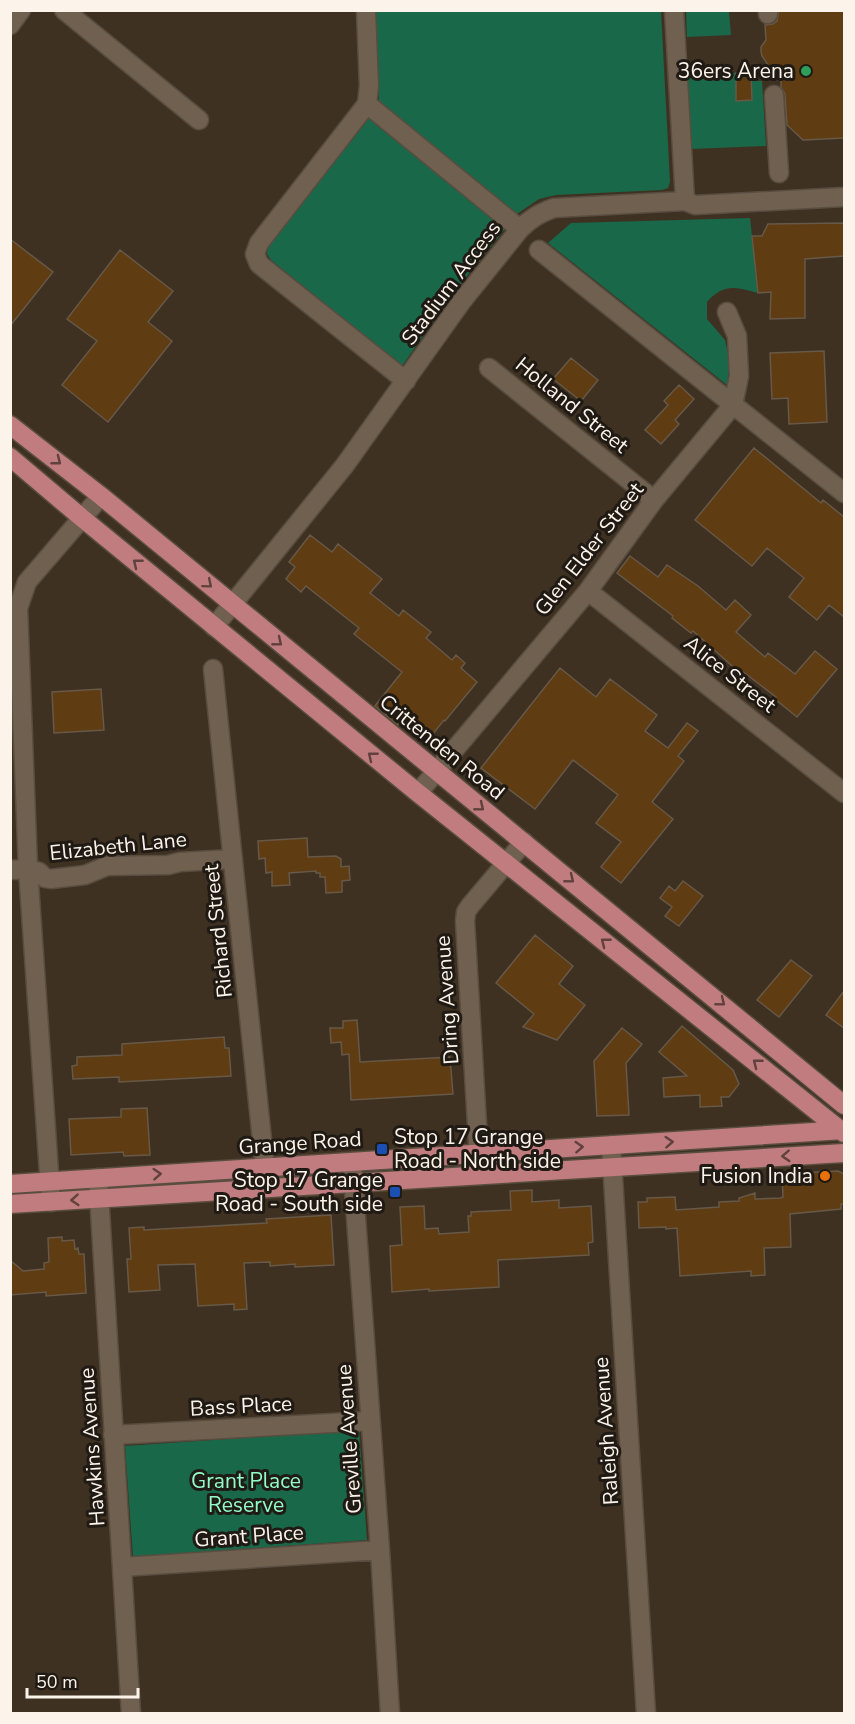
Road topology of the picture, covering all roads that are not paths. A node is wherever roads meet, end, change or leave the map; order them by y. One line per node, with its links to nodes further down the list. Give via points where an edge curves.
1 (21, 10): 5 (street)
2 (64, 10): 8 (street)
3 (366, 10): 7 (street)
4 (674, 10): 11 (street)
5 (10, 25)
6 (774, 95): 9 (street)
7 (367, 104): 12 (street); 16 (street, via 259,243 255,254 259,264)
8 (199, 120)
9 (779, 174)
10 (844, 197): 11 (street, Stadium Access, via 695,205)
11 (685, 201): 12 (street, Stadium Access, via 554,208 539,213)
12 (520, 229): 16 (street, Stadium Access, via 462,301)
13 (539, 250): 17 (street)
14 (727, 312): 17 (street, Glen Elder Street, via 737,336 740,375)
15 (489, 368): 22 (street, Holland Street)
16 (406, 381): 25 (street, Stadium Access, via 345,465)
17 (733, 405): 20 (street); 22 (street, Glen Elder Street)
18 (10, 425): 21 (main road, Crittenden Road, one-way to 21)
19 (10, 457): 23 (main road)
20 (844, 493)
21 (101, 495): 23 (street); 25 (main road, Crittenden Road, one-way to 25)
22 (654, 500): 24 (street, Glen Elder Street)
23 (82, 519): 26 (main road, one-way to 23); 34 (street, via 27,582 18,608)
24 (588, 591): 28 (street, Glen Elder Street); 30 (street, Alice Street)
25 (233, 605): 26 (street, Stadium Access); 28 (main road, Crittenden Road, one-way to 28)
26 (214, 627): 29 (main road, one-way to 26)
27 (213, 669): 32 (street, Richard Street)
28 (436, 771): 29 (street, Glen Elder Street); 31 (main road, Crittenden Road, one-way to 31)
29 (418, 793): 33 (main road)
30 (844, 793)
31 (524, 842): 33 (street, Dring Avenue); 36 (main road, Crittenden Road, one-way to 36)
32 (233, 859): 34 (street, Elizabeth Lane, via 107,866 85,875 51,879 39,872); 43 (street, Richard Street)
33 (505, 863): 35 (main road, one-way to 33); 41 (street, Dring Avenue, via 470,906 465,921)
34 (19, 870): 47 (street)
35 (803, 1100): 37 (main road); 38 (main road, via 804,1118)
36 (844, 1105)
37 (844, 1131): 38 (main road, Grange Road)
38 (785, 1134): 39 (main road, Grange Road, one-way to 38)
39 (610, 1146): 41 (main road, Grange Road, one-way to 39); 44 (street, Raleigh Avenue)
40 (844, 1153): 44 (main road, Grange Road, one-way to 44)
41 (479, 1154): 42 (main road, Grange Road); 45 (street, Dring Avenue)
42 (352, 1162): 43 (main road, Grange Road); 48 (street, Greville Avenue)
43 (266, 1167): 46 (main road, Grange Road, one-way to 43); 50 (street, Richard Street)
44 (612, 1167): 45 (main road, Grange Road); 60 (street, Raleigh Avenue)
45 (480, 1175): 48 (main road, Grange Road)
46 (98, 1178): 47 (main road, Grange Road); 51 (street, Hawkins Avenue)
47 (49, 1181): 49 (main road, Grange Road); 52 (street)
48 (353, 1182): 50 (main road, Grange Road); 54 (street, Greville Avenue)
49 (10, 1184)
50 (267, 1188): 51 (main road, Grange Road)
51 (100, 1198): 52 (main road, Grange Road, one-way to 52); 55 (street, Hawkins Avenue)
52 (51, 1202): 53 (main road, Grange Road)
53 (10, 1204)
54 (370, 1421): 55 (street, Bass Place); 56 (street, Greville Avenue)
55 (114, 1435): 57 (street, Hawkins Avenue)
56 (380, 1550): 57 (street, Grant Place); 59 (street, Greville Avenue)
57 (122, 1567): 58 (street, Hawkins Avenue)
58 (131, 1713)
59 (390, 1713)
60 (646, 1713)

